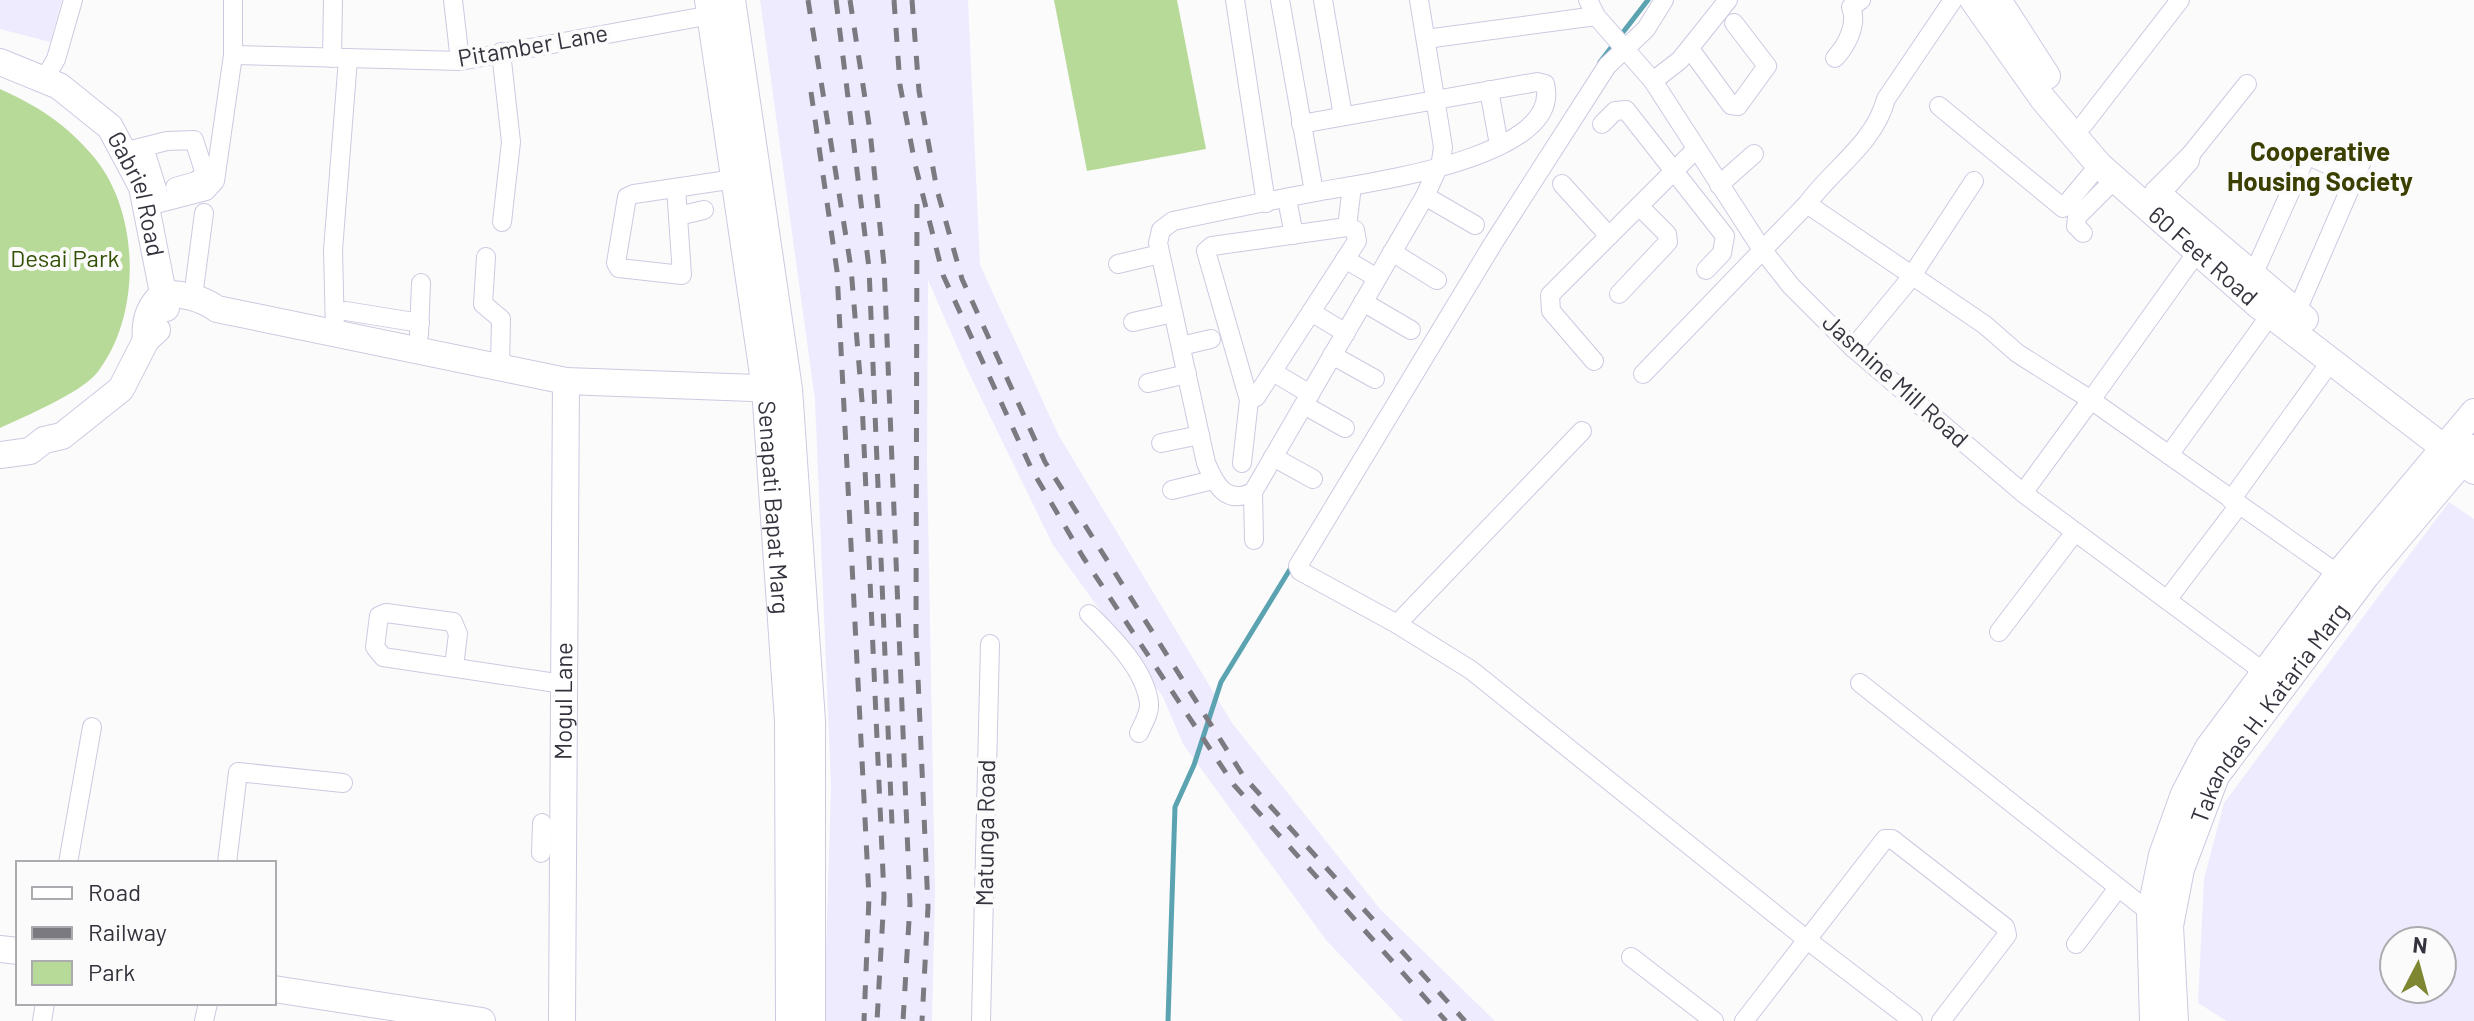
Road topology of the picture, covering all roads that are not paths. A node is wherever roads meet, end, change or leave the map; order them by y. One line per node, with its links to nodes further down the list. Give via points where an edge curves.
1 (73, 0): 28 (street, via 56,59)
2 (233, 0): 23 (street)
3 (333, 0): 24 (street)
4 (453, 0): 26 (street)
5 (1235, 0): 56 (street)
6 (1280, 0): 35 (street)
7 (1323, 0): 34 (street)
8 (1419, 0): 19 (street)
9 (1664, 0): 21 (street)
10 (1728, 0): 20 (street)
11 (1953, 0): 57 (street, via 1886,99 1882,117)
12 (1973, 0): 44 (main road, 60 Feet Road, via 2043,99)
13 (1998, 0): 37 (main road, 60 Feet Road)
14 (2180, 0): 37 (street)
15 (1853, 2): 25 (street, via 1849,36)
16 (722, 7): 22 (street, Pitamber Lane); 52 (main road, Senapati Bapat Marg); 108 (main road, Senapati Bapat Marg)
17 (1592, 8): 19 (street); 21 (street, Jasmine Mill Road)
18 (1734, 23): 20 (street, via 1767,66 1738,106 1731,105)
19 (1426, 39): 32 (street)
20 (1690, 49): 29 (street)
21 (1625, 51): 29 (street, Jasmine Mill Road); 136 (street, via 1607,66 1494,242 1299,560 1300,571)
22 (501, 52): 26 (street, Pitamber Lane); 61 (street, via 511,142)
23 (233, 55): 24 (street, Pitamber Lane); 55 (street, via 212,186)
24 (340, 58): 26 (street, Pitamber Lane); 89 (street, via 333,250)
25 (1835, 58)
26 (460, 61)
27 (0, 62): 28 (main road, Gabriel Road)
28 (44, 80): 39 (main road, Gabriel Road, via 59,86)
29 (1653, 81): 40 (street, Jasmine Mill Road)
30 (2247, 84): 51 (street)
31 (1489, 90): 32 (street); 38 (street); 38 (street, via 1537,82 1547,90 1542,114 1524,132)
32 (1434, 100): 34 (street); 42 (street, via 1443,147)
33 (1939, 106): 44 (street, via 2063,208)
34 (1343, 116): 35 (street)
35 (1301, 124): 50 (street)
36 (1602, 124): 43 (street, via 1615,111 1626,110)
37 (2084, 124): 51 (main road, 60 Feet Road, via 2100,146)
38 (1499, 145): 42 (street)
39 (134, 149): 55 (main road, Gabriel Road); 55 (street, via 190,140 198,145 202,178)
40 (1695, 150): 43 (street); 47 (street, Jasmine Mill Road)
41 (1754, 154): 47 (street)
42 (1436, 170): 48 (street); 53 (street)
43 (1674, 172): 58 (street); 75 (street, via 1727,240)
44 (2107, 172): 64 (street, via 2077,217 2076,226); 71 (main road, 60 Feet Road)
45 (1974, 181): 76 (street)
46 (1562, 184): 66 (street)
47 (1719, 185): 68 (street, Jasmine Mill Road)
48 (1352, 186): 50 (street); 63 (street)
49 (676, 188): 52 (street); 60 (street); 60 (street, via 627,197 619,268 682,275)
50 (1314, 192): 54 (street)
51 (2157, 194): 71 (main road, 60 Feet Road)
52 (723, 195): 60 (street); 108 (main road, Senapati Bapat Marg)
53 (1425, 196): 62 (street); 69 (street)
54 (1287, 199): 56 (street); 65 (street)
55 (150, 203): 82 (street, via 196,210); 84 (main road, Gabriel Road)
56 (1266, 203): 59 (street)
57 (1807, 204): 68 (street); 76 (street)
58 (1639, 206): 66 (street); 81 (street, via 1667,234 1668,242)
59 (1233, 209): 67 (street); 70 (street, via 1173,221 1161,230)
60 (678, 216)
61 (502, 222)
62 (1475, 225)
63 (1347, 227): 65 (street); 73 (street, via 1355,230 1357,241)
64 (2083, 233)
65 (1294, 235): 67 (street)
66 (1609, 236): 99 (street, via 1548,301)
67 (1240, 242): 110 (street, via 1212,246 1206,256)
68 (1761, 248): 96 (street, Jasmine Mill Road); 104 (street)
69 (1392, 252): 78 (street); 79 (street)
70 (1160, 254): 74 (street); 87 (street)
71 (2210, 255): 77 (main road, 60 Feet Road); 88 (main road, 60 Feet Road); 111 (street)
72 (486, 257): 101 (street, via 483,304 501,319)
73 (1345, 259): 78 (street); 86 (street)
74 (1118, 264)
75 (1706, 270)
76 (1912, 274): 96 (street); 111 (street, via 2017,353)
77 (2253, 275): 88 (main road, 60 Feet Road); 88 (street, via 2305,159 2359,169)
78 (1377, 278): 83 (street)
79 (1437, 280)
80 (421, 283): 91 (street)
81 (1619, 294)
82 (193, 297): 84 (main road); 85 (main road)
83 (1363, 302): 92 (street); 93 (street)
84 (165, 307): 85 (main road, via 204,314); 117 (main road, via 144,324 146,340 121,389 62,436)
85 (217, 309): 89 (main road)
86 (1311, 312): 93 (street); 102 (street)
87 (1173, 313): 90 (street); 95 (street)
88 (2283, 314): 100 (main road, 60 Feet Road); 119 (main road, 60 Feet Road, via 2435,420); 121 (street)
89 (340, 321): 91 (street); 97 (main road)
90 (1133, 322)
91 (420, 323): 97 (street)
92 (1411, 330)
93 (1346, 333): 98 (street)
94 (1211, 339): 95 (street)
95 (1181, 346): 103 (street)
96 (1853, 348): 128 (street, Jasmine Mill Road)
97 (419, 350): 101 (main road)
98 (1332, 355): 105 (street); 109 (street)
99 (1594, 361)
100 (2331, 361): 119 (main road, 60 Feet Road); 129 (street)
101 (500, 367): 106 (main road)
102 (1273, 372): 109 (street); 110 (street)
103 (1187, 374): 107 (street); 115 (street)
104 (1643, 374)
105 (1375, 379)
106 (566, 381): 108 (main road); 142 (main road, Mogul Lane)
107 (1148, 383)
108 (777, 389): 152 (main road, Senapati Bapat Marg, via 794,636 788,721)
109 (1307, 399): 113 (street); 122 (street)
110 (1249, 400): 123 (street)
111 (2091, 400): 121 (street); 128 (street)
112 (2474, 412): 119 (main road, Takandas H. Kataria Marg)
113 (1345, 428)
114 (1582, 431): 136 (street)
115 (1200, 435): 118 (street); 125 (street)
116 (0, 439): 117 (main road, via 34,435)
117 (44, 440): 120 (main road, via 30,451)
118 (1161, 443)
119 (2465, 453): 131 (main road, Takandas H. Kataria Marg)
120 (0, 455)
121 (2169, 455): 129 (street)
122 (1273, 457): 124 (street); 127 (street)
123 (1242, 463)
124 (1313, 479)
125 (1213, 480): 126 (street); 127 (street, via 1222,493 1234,498)
126 (1172, 490)
127 (1253, 492): 132 (street)
128 (2023, 493): 130 (street, Jasmine Mill Road)
129 (2235, 502): 133 (street); 134 (street)
130 (2075, 532): 134 (street, Jasmine Mill Road); 137 (street)
131 (2387, 535): 133 (main road, Takandas H. Kataria Marg); 140 (main road, Takandas H. Kataria Marg)
132 (1254, 540)
133 (2338, 574): 140 (main road, Takandas H. Kataria Marg)
134 (2167, 600): 140 (street, Jasmine Mill Road)
135 (1089, 614): 144 (street, via 1119,644 1141,683 1149,703)
136 (1397, 624): 153 (street, via 1471,670)
137 (1999, 632)
138 (990, 644): 162 (street, Matunga Road)
139 (454, 667): 139 (street, via 383,657 375,647 379,616 453,622 458,634); 142 (street)
140 (2273, 678): 151 (main road, Takandas H. Kataria Marg, via 2208,748 2184,794 2162,855)
141 (1860, 683): 150 (street)
142 (563, 684): 159 (main road, Mogul Lane)
143 (92, 727): 148 (street)
144 (1139, 733)
145 (343, 783): 149 (street, via 238,772 228,788)
146 (542, 823): 147 (street)
147 (541, 853)
148 (68, 861)
149 (227, 861)
150 (2118, 888): 151 (street); 154 (street)
151 (2160, 920): 157 (main road, Takandas H. Kataria Marg)
152 (800, 936): 160 (main road, Senapati Bapat Marg); 161 (main road, Senapati Bapat Marg)
153 (1806, 939): 164 (street); 165 (street); 166 (street, via 1885,839 1892,839 2005,927 2007,935)
154 (2076, 944)
155 (1631, 957): 163 (street)
156 (276, 989): 158 (main road)
157 (2163, 1019)
158 (482, 1021)
159 (562, 1021)
160 (789, 1021)
161 (812, 1021)
162 (981, 1021)
163 (1714, 1021)
164 (1744, 1021)
165 (1913, 1021)
166 (1941, 1021)

